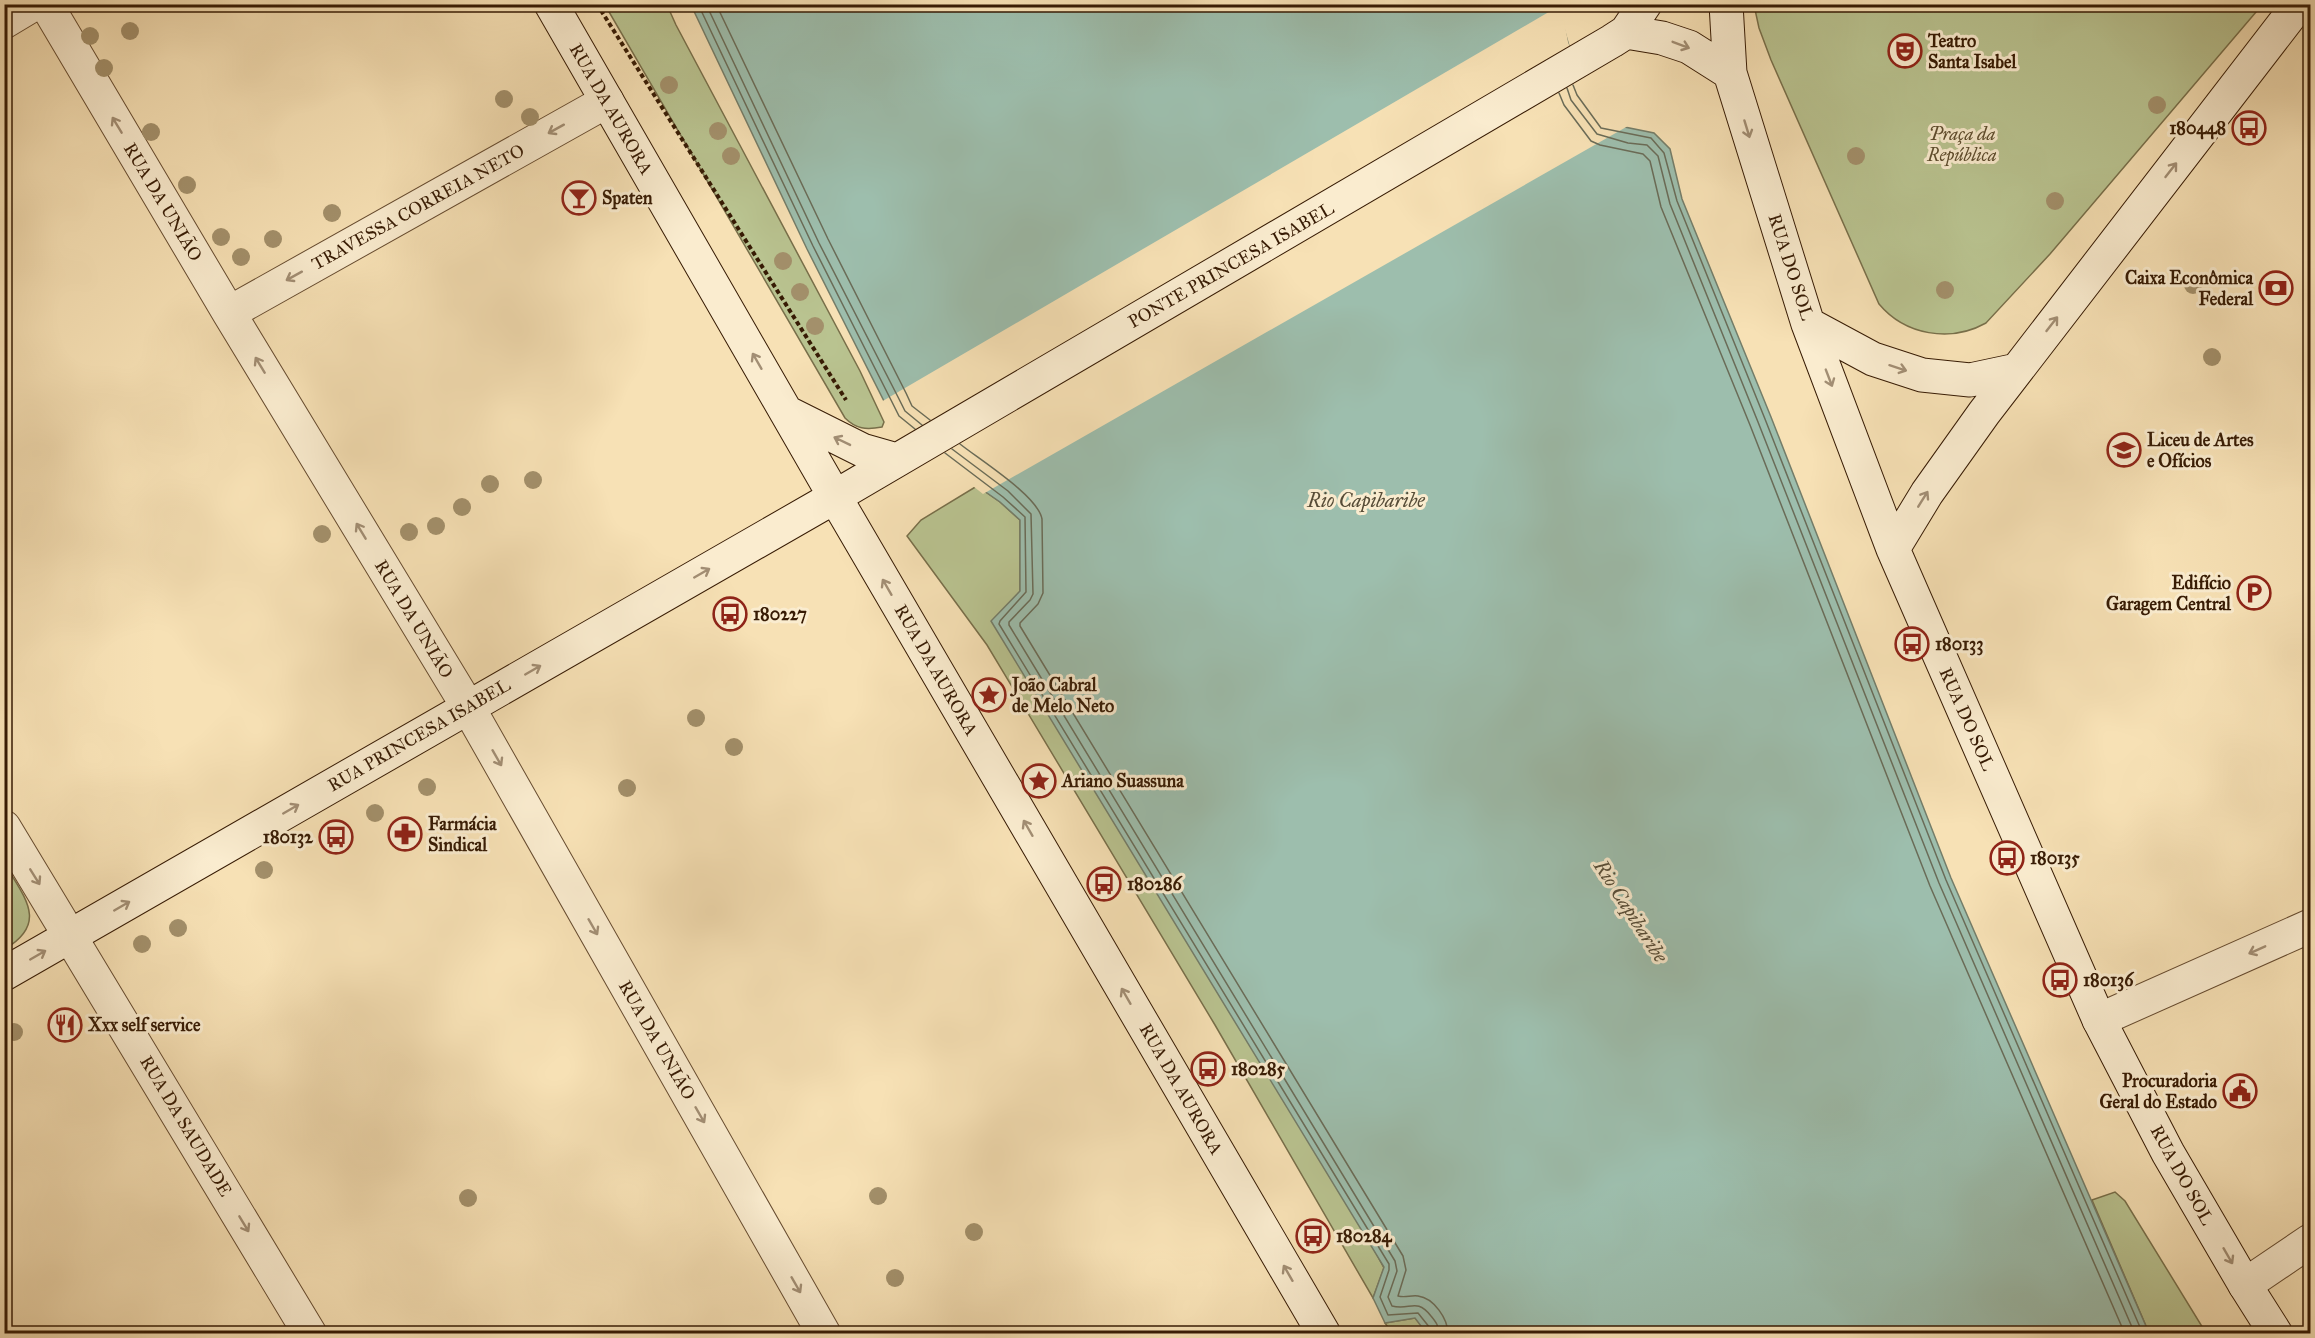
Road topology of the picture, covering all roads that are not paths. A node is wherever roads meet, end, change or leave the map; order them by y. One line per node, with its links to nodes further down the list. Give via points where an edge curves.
1 (34, 4): 7 (main road)
2 (46, 4): 11 (main road, RUA DA UNIÃO, one-way to 2)
3 (551, 4): 10 (main road, RUA DA AURORA)
4 (1645, 4): 8 (main road)
5 (1726, 4): 9 (main road, RUA DO SOL)
6 (2299, 4): 13 (main road, one-way to 6)
7 (4, 22)
8 (1619, 36): 9 (main road, one-way to 9, via 1662,38 1689,47); 15 (main road, PONTE PRINCESA ISABEL)
9 (1730, 73): 12 (main road, RUA DO SOL, one-way to 12)
10 (607, 101): 11 (main road, TRAVESSA CORREIA NETO, one-way to 11); 14 (main road, RUA DA AURORA, one-way to 10)
11 (229, 313): 18 (main road, RUA DA UNIÃO, one-way to 11)
12 (1808, 324): 13 (main road, one-way to 13, via 1873,359 1922,375 1970,380); 17 (main road, RUA DO SOL, one-way to 17)
13 (2017, 370): 17 (main road, one-way to 13, via 1927,493)
14 (786, 412): 15 (main road, one-way to 14, via 862,450); 16 (main road, RUA DA AURORA)
15 (909, 453): 16 (main road, PONTE PRINCESA ISABEL)
16 (835, 497): 18 (main road, RUA PRINCESA ISABEL, one-way to 16); 26 (main road, RUA DA AURORA, one-way to 16)
17 (1893, 549): 23 (main road, RUA DO SOL)
18 (468, 707): 21 (main road, RUA PRINCESA ISABEL, one-way to 18); 28 (main road, RUA DA UNIÃO, one-way to 28)
19 (4, 827): 21 (main road, RUA DA SAUDADE, one-way to 21)
20 (2310, 926): 23 (main road, one-way to 23)
21 (72, 936): 22 (main road, RUA PRINCESA ISABEL, one-way to 21); 27 (main road, RUA DA SAUDADE, one-way to 27)
22 (4, 974)
23 (2099, 1020): 25 (main road, RUA DO SOL, one-way to 25, via 2168,1153)
24 (2310, 1241): 25 (main road)
25 (2245, 1285): 29 (main road, RUA DO SOL)
26 (1314, 1330)
27 (310, 1334)
28 (824, 1334)
29 (2276, 1334)

